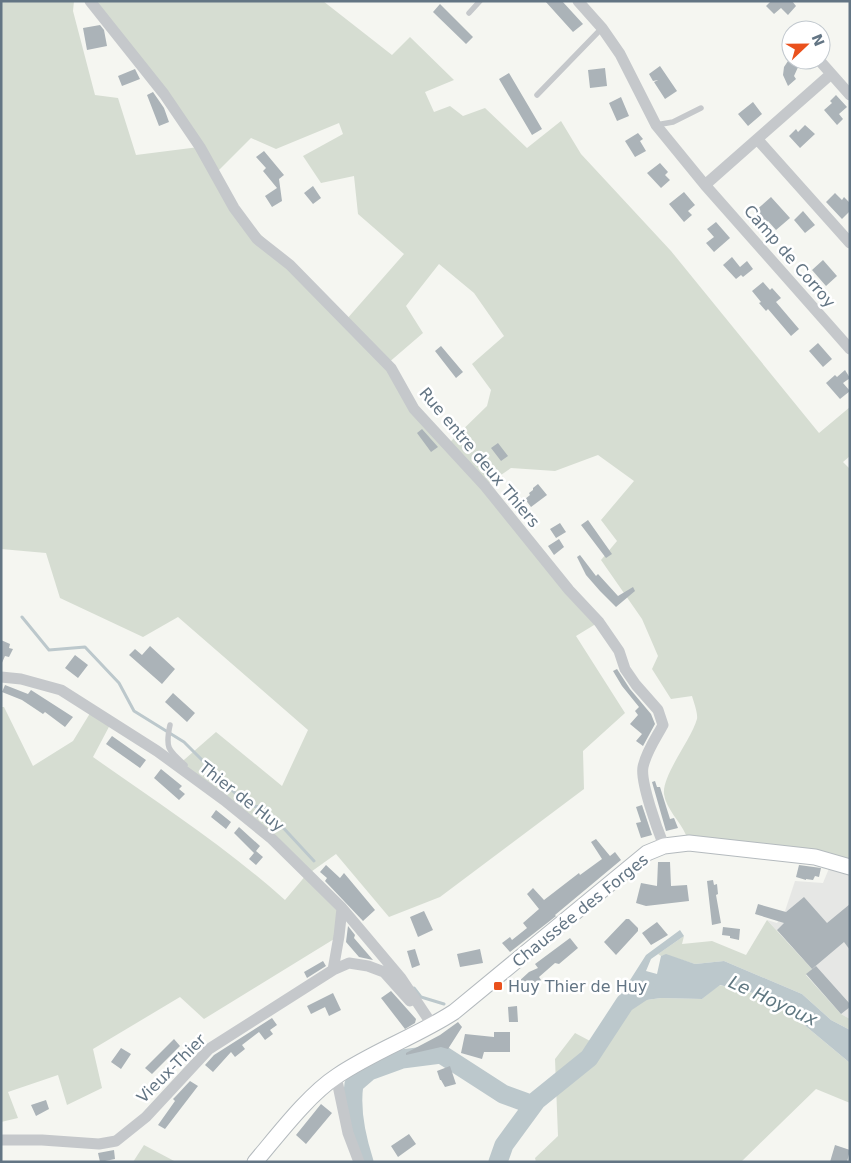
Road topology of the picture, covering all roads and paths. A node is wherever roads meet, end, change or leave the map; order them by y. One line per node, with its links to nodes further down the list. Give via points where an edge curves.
1 (90, 1): 19 (street, Rue entre deux Thiers, via 164,94 200,147 234,208 257,239 290,265 391,368 414,409 485,486 619,651 625,669 658,710 663,725 642,770 655,824)
2 (480, 1): 4 (lane)
3 (578, 1): 5 (street, Camp de Corroy)
4 (469, 13)
5 (602, 28): 8 (lane); 11 (street, Camp de Corroy, via 620,54)
6 (829, 70): 7 (street)
7 (832, 74): 9 (street); 12 (street)
8 (538, 95)
9 (850, 95)
10 (701, 108): 11 (lane, via 673,122)
11 (656, 125): 13 (street, Camp de Corroy)
12 (758, 140): 13 (street); 14 (street)
13 (705, 185): 15 (street, Camp de Corroy)
14 (850, 243)
15 (850, 350)
16 (1, 676): 18 (street, Thier de Huy, via 61,690 157,751)
17 (170, 726): 18 (lane, via 167,742 173,755)
18 (203, 785): 21 (street, Thier de Huy, via 272,839)
19 (664, 846): 20 (main road, Chaussée des Forges, via 689,843 815,857); 25 (main road, Chaussée des Forges, via 647,853)
20 (850, 867)
21 (342, 908): 23 (street); 24 (street, Thier de Huy)
22 (350, 963): 23 (street, Vieux-Thier); 24 (street, Thier de Huy, via 384,972 410,1001)
23 (333, 970): 27 (street, Vieux-Thier, via 209,1049 146,1117 116,1141 99,1144)
24 (417, 1002): 25 (street, Thier de Huy)
25 (433, 1026): 26 (main road, Chaussée des Forges)
26 (336, 1076): 28 (main road, Chaussée des Forges, via 306,1104); 29 (street, via 348,1133)
27 (1, 1140)
28 (255, 1162)
29 (359, 1162)

